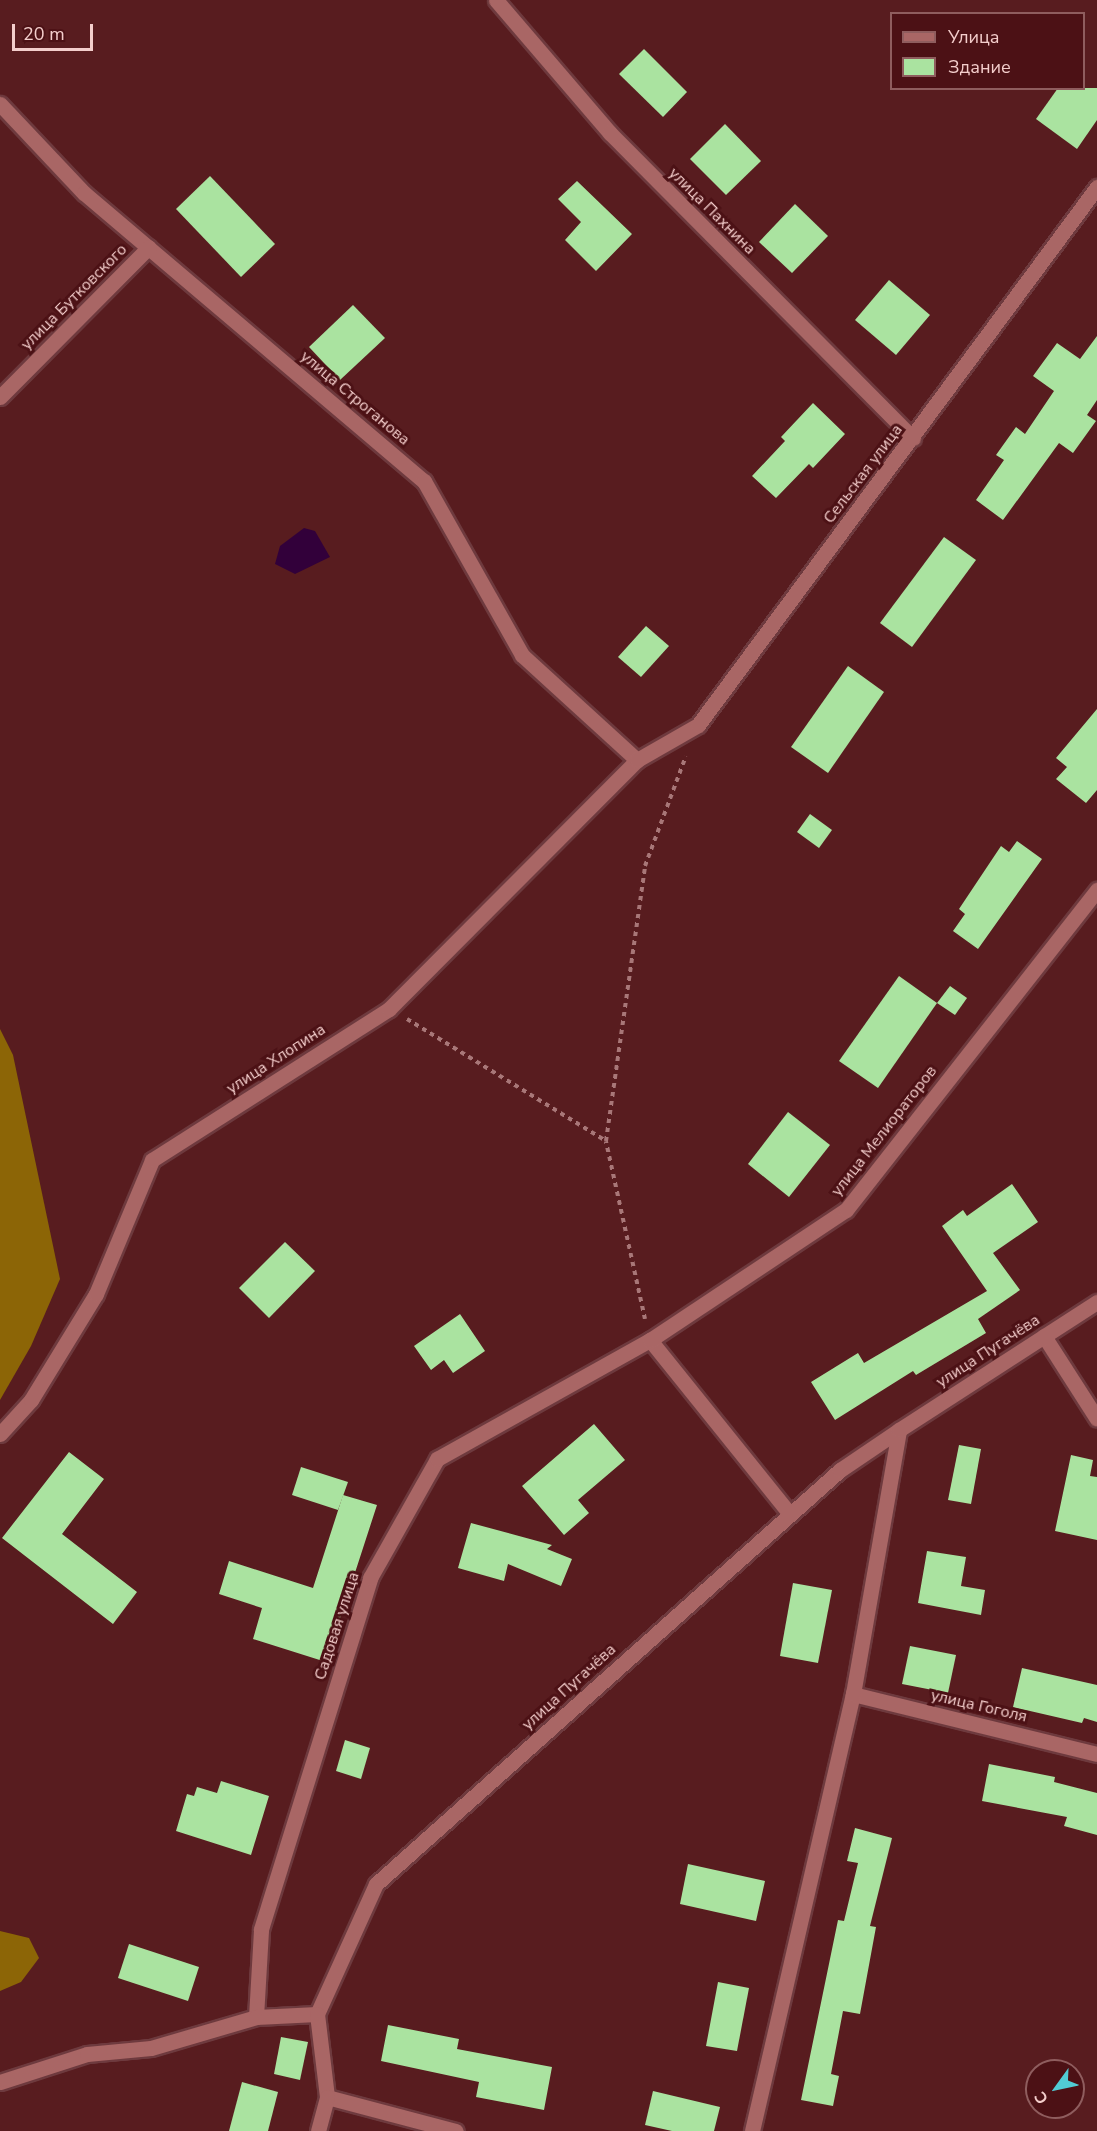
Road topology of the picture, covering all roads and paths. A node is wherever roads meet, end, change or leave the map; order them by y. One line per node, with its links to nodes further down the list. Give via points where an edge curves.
1 (496, 0): 6 (street, улица Пахнина, via 610,133)
2 (0, 104): 4 (street, улица Строганова, via 84,193)
3 (1097, 187): 6 (street, Сельская улица)
4 (149, 247): 5 (street, улица Бутковского); 8 (street, улица Строганова, via 424,481 522,655)
5 (0, 397)
6 (913, 438): 7 (street, Сельская улица)
7 (698, 725): 8 (street, Сельская улица); 11 (path, via 645,866)
8 (638, 760): 10 (street, улица Хлопина)
9 (1097, 890): 14 (street, улица Мелиораторов, via 846,1210)
10 (389, 1009): 11 (path); 17 (street, улица Хлопина, via 152,1160 96,1294 31,1400)
11 (606, 1142): 14 (path)
12 (1097, 1302): 13 (street, улица Пугачёва)
13 (1044, 1336): 15 (street); 16 (street, улица Пугачёва)
14 (650, 1340): 18 (street); 22 (street, Садовая улица, via 437,1459 370,1578 261,1929)
15 (1097, 1419)
16 (899, 1430): 18 (street, улица Пугачёва, via 840,1470); 19 (street)
17 (0, 1434)
18 (790, 1514): 21 (street, улица Пугачёва, via 376,1884)
19 (853, 1694): 20 (street, улица Гоголя); 27 (street)
20 (1097, 1754)
21 (317, 2014): 22 (street); 24 (street)
22 (256, 2017): 23 (street, via 151,2048 87,2054)
23 (0, 2082)
24 (327, 2097): 25 (street); 26 (street)
25 (318, 2131)
26 (456, 2131)
27 (753, 2131)

